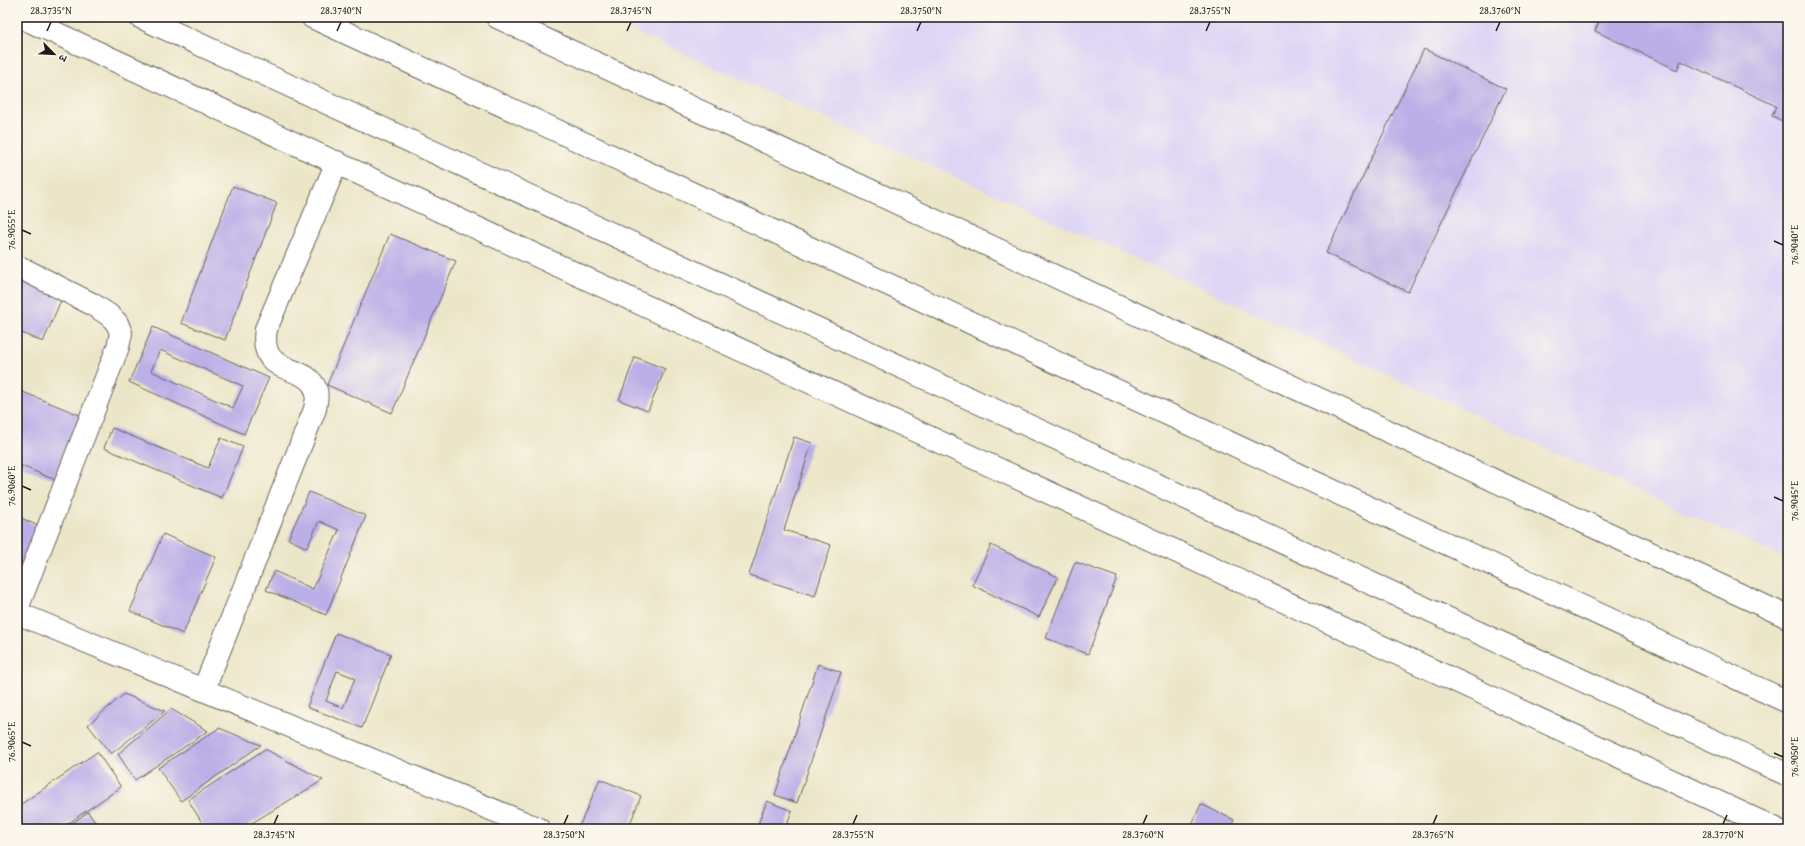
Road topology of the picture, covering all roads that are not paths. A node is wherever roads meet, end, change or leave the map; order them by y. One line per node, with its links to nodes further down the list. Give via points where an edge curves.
1 (21, 17): 5 (street)
2 (140, 17): 12 (street)
3 (312, 17): 11 (street)
4 (497, 17): 9 (street)
5 (337, 162): 10 (street, via 266,329 264,342 268,354 279,365 313,383 317,392 315,409); 14 (street)
6 (17, 266): 7 (street, via 92,304 109,315 121,333 118,347)
7 (17, 609)
8 (17, 613): 10 (street)
9 (1788, 617)
10 (204, 689): 13 (street)
11 (1788, 702)
12 (1788, 775)
13 (539, 829)
14 (1776, 829)

